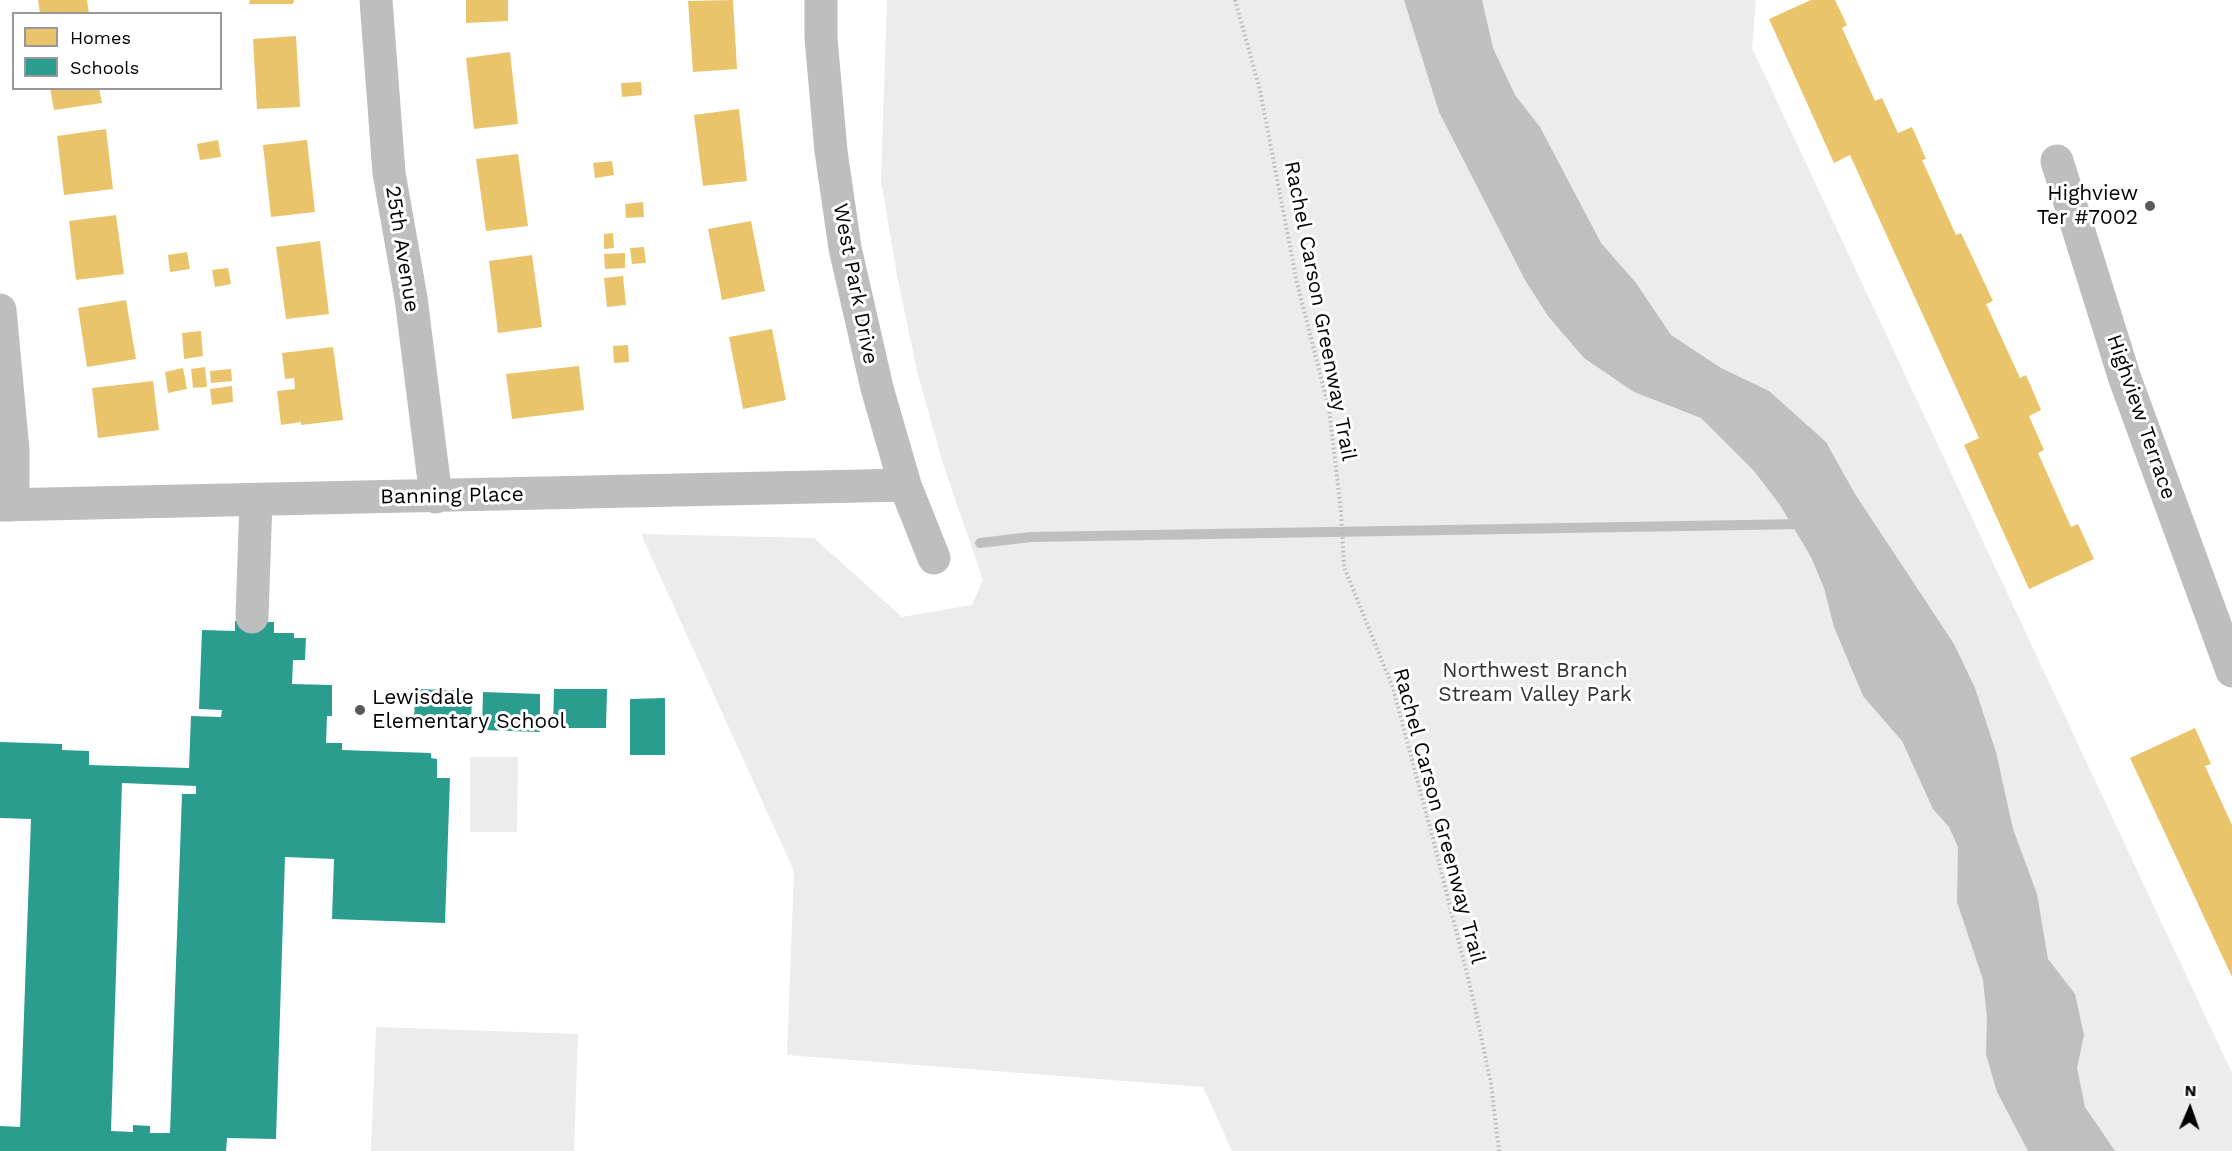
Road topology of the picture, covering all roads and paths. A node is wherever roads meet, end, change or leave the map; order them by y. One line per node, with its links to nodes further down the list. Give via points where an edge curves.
1 (376, 0): 7 (street, 25th Avenue, via 389,173 411,298)
2 (820, 0): 6 (street, West Park Drive, via 831,151 845,248 877,388)
3 (1236, 0): 13 (path, Rachel Carson Greenway Trail, via 1260,90 1297,283 1329,409 1344,567 1393,688 1473,998 1491,1084)
4 (2057, 161): 12 (street, Highview Terrace, via 2126,379)
5 (0, 310): 9 (street, via 14,450)
6 (905, 485): 7 (street, Banning Place); 10 (street, West Park Drive)
7 (436, 497): 8 (street, Banning Place)
8 (256, 500): 9 (street, Banning Place); 11 (street)
9 (6, 505)
10 (934, 558)
11 (252, 617)
12 (2232, 671)
13 (1499, 1151)

